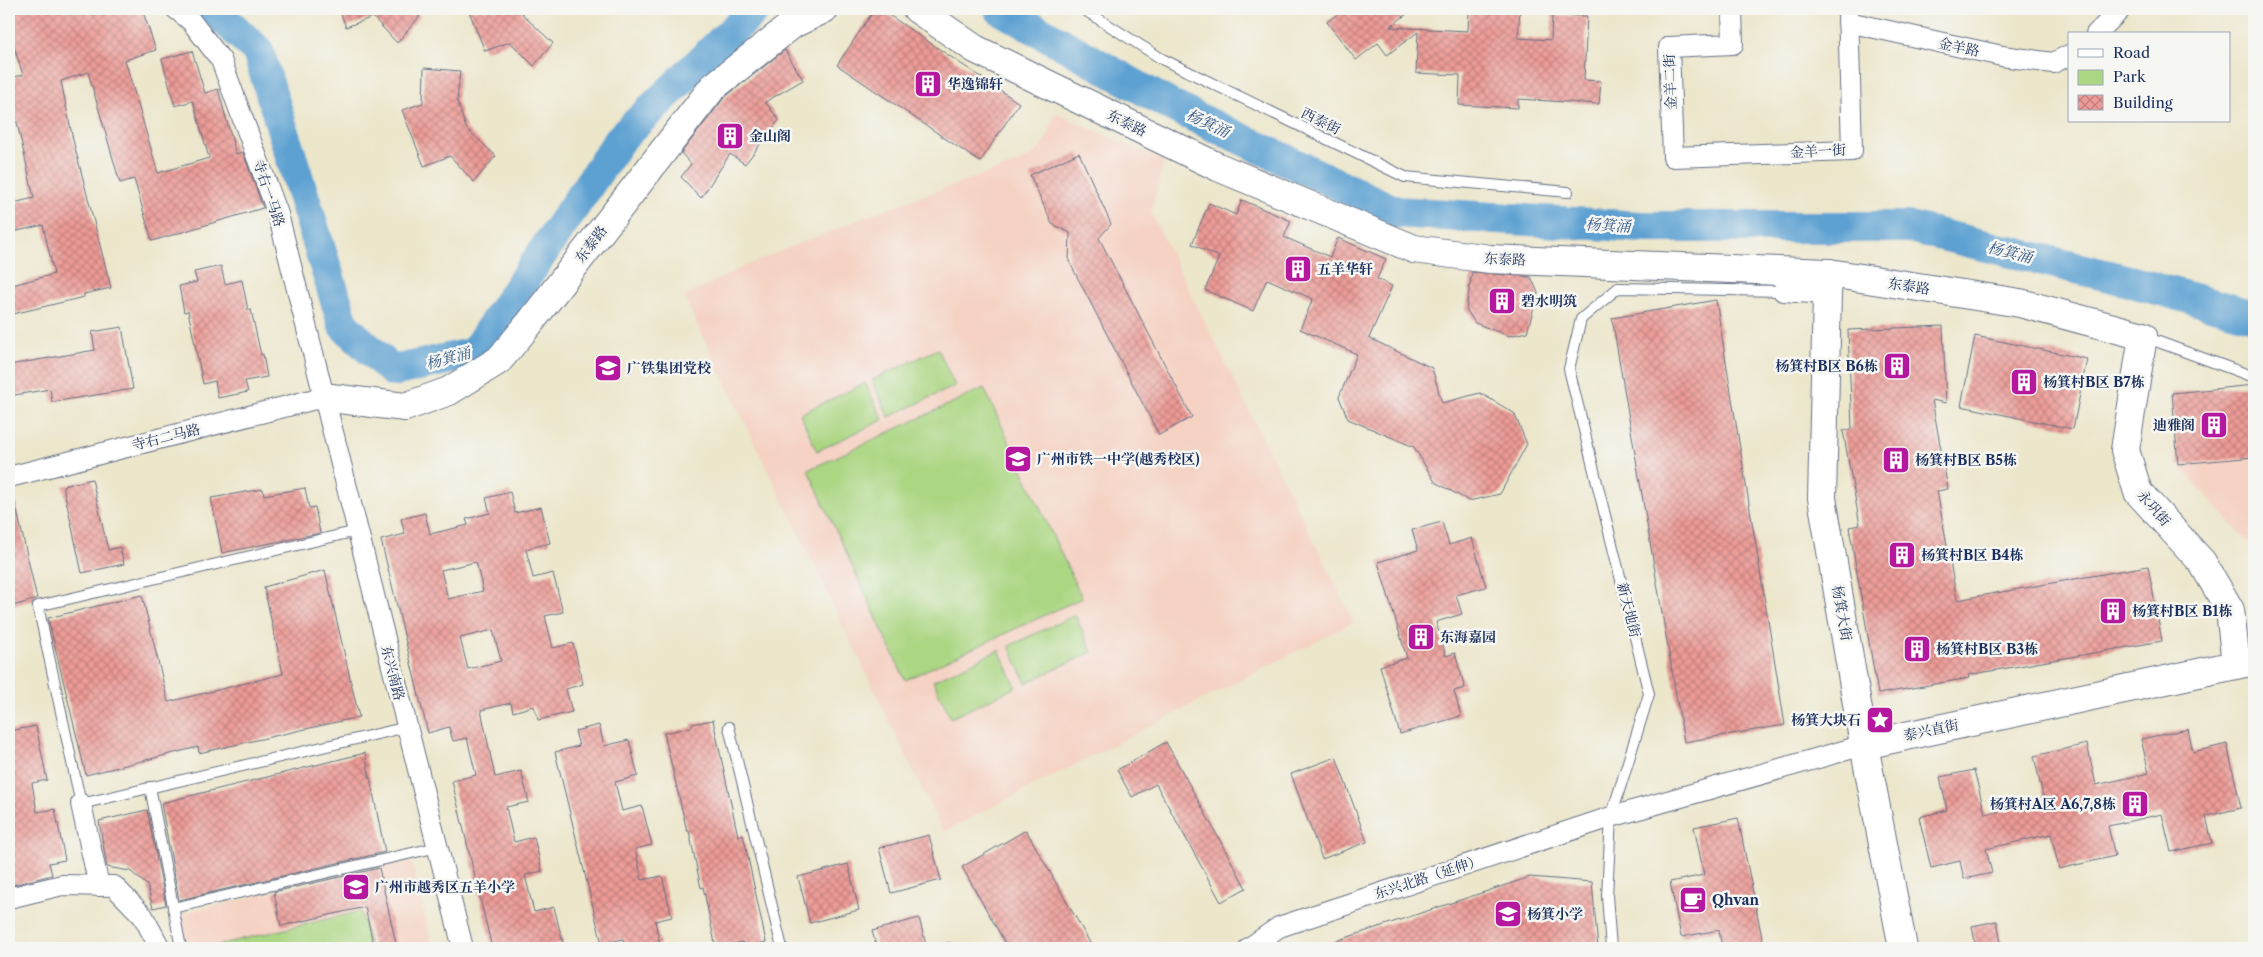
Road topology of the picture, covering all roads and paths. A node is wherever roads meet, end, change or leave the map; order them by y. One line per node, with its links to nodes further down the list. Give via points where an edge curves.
1 (176, 9): 16 (street, 寺右一马路, via 191,21 221,60 242,114 278,214)
2 (916, 9): 12 (street, 东泰路, via 975,49 1218,167 1414,250 1490,259)
3 (1083, 9): 11 (lane, 西泰街, via 1162,59 1405,177)
4 (1732, 9): 10 (street, 金羊二街, via 1733,44 1669,47)
5 (2121, 9): 8 (street)
6 (812, 12): 16 (street, 东泰路, via 713,87 498,360 449,392 405,406)
7 (1848, 16): 9 (street, 金羊路, via 2002,56 2053,64); 10 (street, 金羊一街, via 1852,151)
8 (2098, 32)
9 (2068, 56)
10 (1673, 157)
11 (1568, 192)
12 (1828, 284): 13 (street); 14 (street, 东泰路, via 2020,303); 22 (street, 杨箕大街, via 1822,498)
13 (1783, 291): 25 (lane, 新天地街, via 1618,288 1582,319 1569,369 1649,694)
14 (2144, 336): 15 (lane); 19 (street, 永巩街, via 2125,450 2138,492 2202,562 2230,610)
15 (2254, 376)
16 (323, 397): 17 (street, 寺右二马路); 18 (street, 东兴南路)
17 (9, 476)
18 (357, 531): 20 (street, 东兴南路); 24 (lane, via 38,606)
19 (2245, 662): 22 (street, 泰兴直街)
20 (407, 727): 23 (lane); 26 (street, 东兴南路)
21 (729, 727): 33 (lane)
22 (1864, 745): 25 (street, 泰兴直街); 36 (street, 杨箕大街)
23 (150, 788): 24 (lane); 29 (lane)
24 (81, 804): 27 (street)
25 (1611, 816): 34 (street, 东兴北路（延伸）, via 1279,927); 35 (lane, 新天地街, via 1607,896)
26 (438, 847): 29 (lane); 32 (street, 东兴南路)
27 (99, 886): 28 (street, via 62,885); 30 (street, via 114,886 143,916)
28 (9, 898)
29 (173, 908): 31 (lane)
30 (160, 948)
31 (181, 948)
32 (463, 948)
33 (782, 948)
34 (1249, 948)
35 (1611, 948)
36 (1903, 948)

